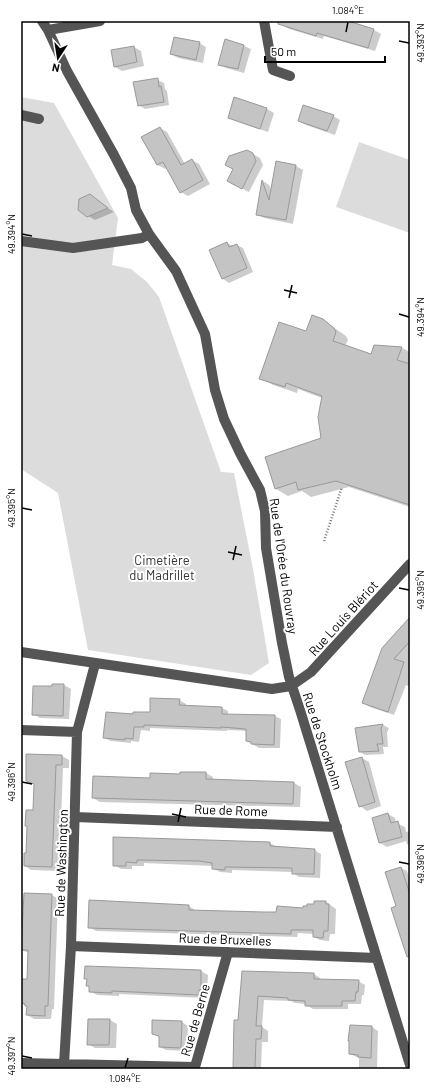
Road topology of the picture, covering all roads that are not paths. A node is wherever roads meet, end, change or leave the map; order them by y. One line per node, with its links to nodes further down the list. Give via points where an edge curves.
1 (42, 21): 4 (street, Rue de l'Orée du Rouvray)
2 (100, 21): 4 (street)
3 (264, 21): 5 (street, via 273,70)
4 (48, 30): 8 (street, Rue de l'Orée du Rouvray, via 131,188 136,210)
5 (290, 76)
6 (21, 116): 7 (street)
7 (39, 119)
8 (149, 234): 9 (street, via 142,238 73,248); 13 (street, Rue de l'Orée du Rouvray, via 176,271 205,334 215,390 224,418 260,490 266,511 266,548)
9 (21, 241)
10 (410, 564): 13 (street, Rue Louis Blériot, via 311,672)
11 (21, 652): 12 (street, Rue de Stockholm)
12 (95, 664): 13 (street, Rue de Stockholm, via 272,689); 15 (street, Rue de Washington)
13 (291, 686): 17 (street, Rue de Stockholm)
14 (21, 730): 15 (street)
15 (77, 732): 16 (street, Rue de Washington)
16 (76, 817): 17 (street, Rue de Rome); 18 (street, Rue de Washington)
17 (337, 827): 20 (street, Rue de Stockholm)
18 (71, 946): 19 (street, Rue de Bruxelles); 22 (street, Rue de Washington)
19 (228, 952): 20 (street, Rue de Bruxelles); 22 (street, Rue de Berne, via 195,1066)
20 (377, 958): 23 (street, Rue de Stockholm)
21 (21, 1063): 22 (street, Rue de Berne)
22 (64, 1064)
23 (410, 1065)

